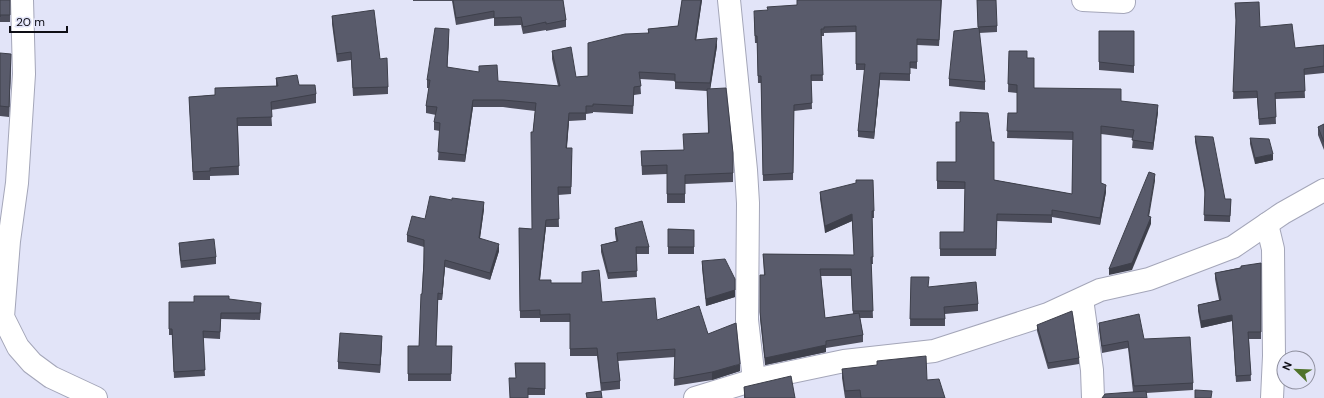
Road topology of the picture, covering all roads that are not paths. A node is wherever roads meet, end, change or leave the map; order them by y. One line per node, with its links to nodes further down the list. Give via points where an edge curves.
1 (22, 0): 10 (street, via 24,74 19,160 3,317 18,347 32,363 51,377)
2 (729, 0): 8 (street, via 746,170 747,320)
3 (1083, 0): 4 (street)
4 (1124, 2)
5 (1324, 190): 6 (street)
6 (1267, 224): 7 (street, via 1233,248 1149,279 1100,290); 13 (street, via 1273,249)
7 (1082, 298): 8 (street, via 1048,314 934,351 844,361); 12 (street, via 1092,370)
8 (754, 380): 9 (street)
9 (732, 393): 11 (street)
10 (96, 398)
11 (694, 398)
12 (1093, 398)
13 (1272, 398)

